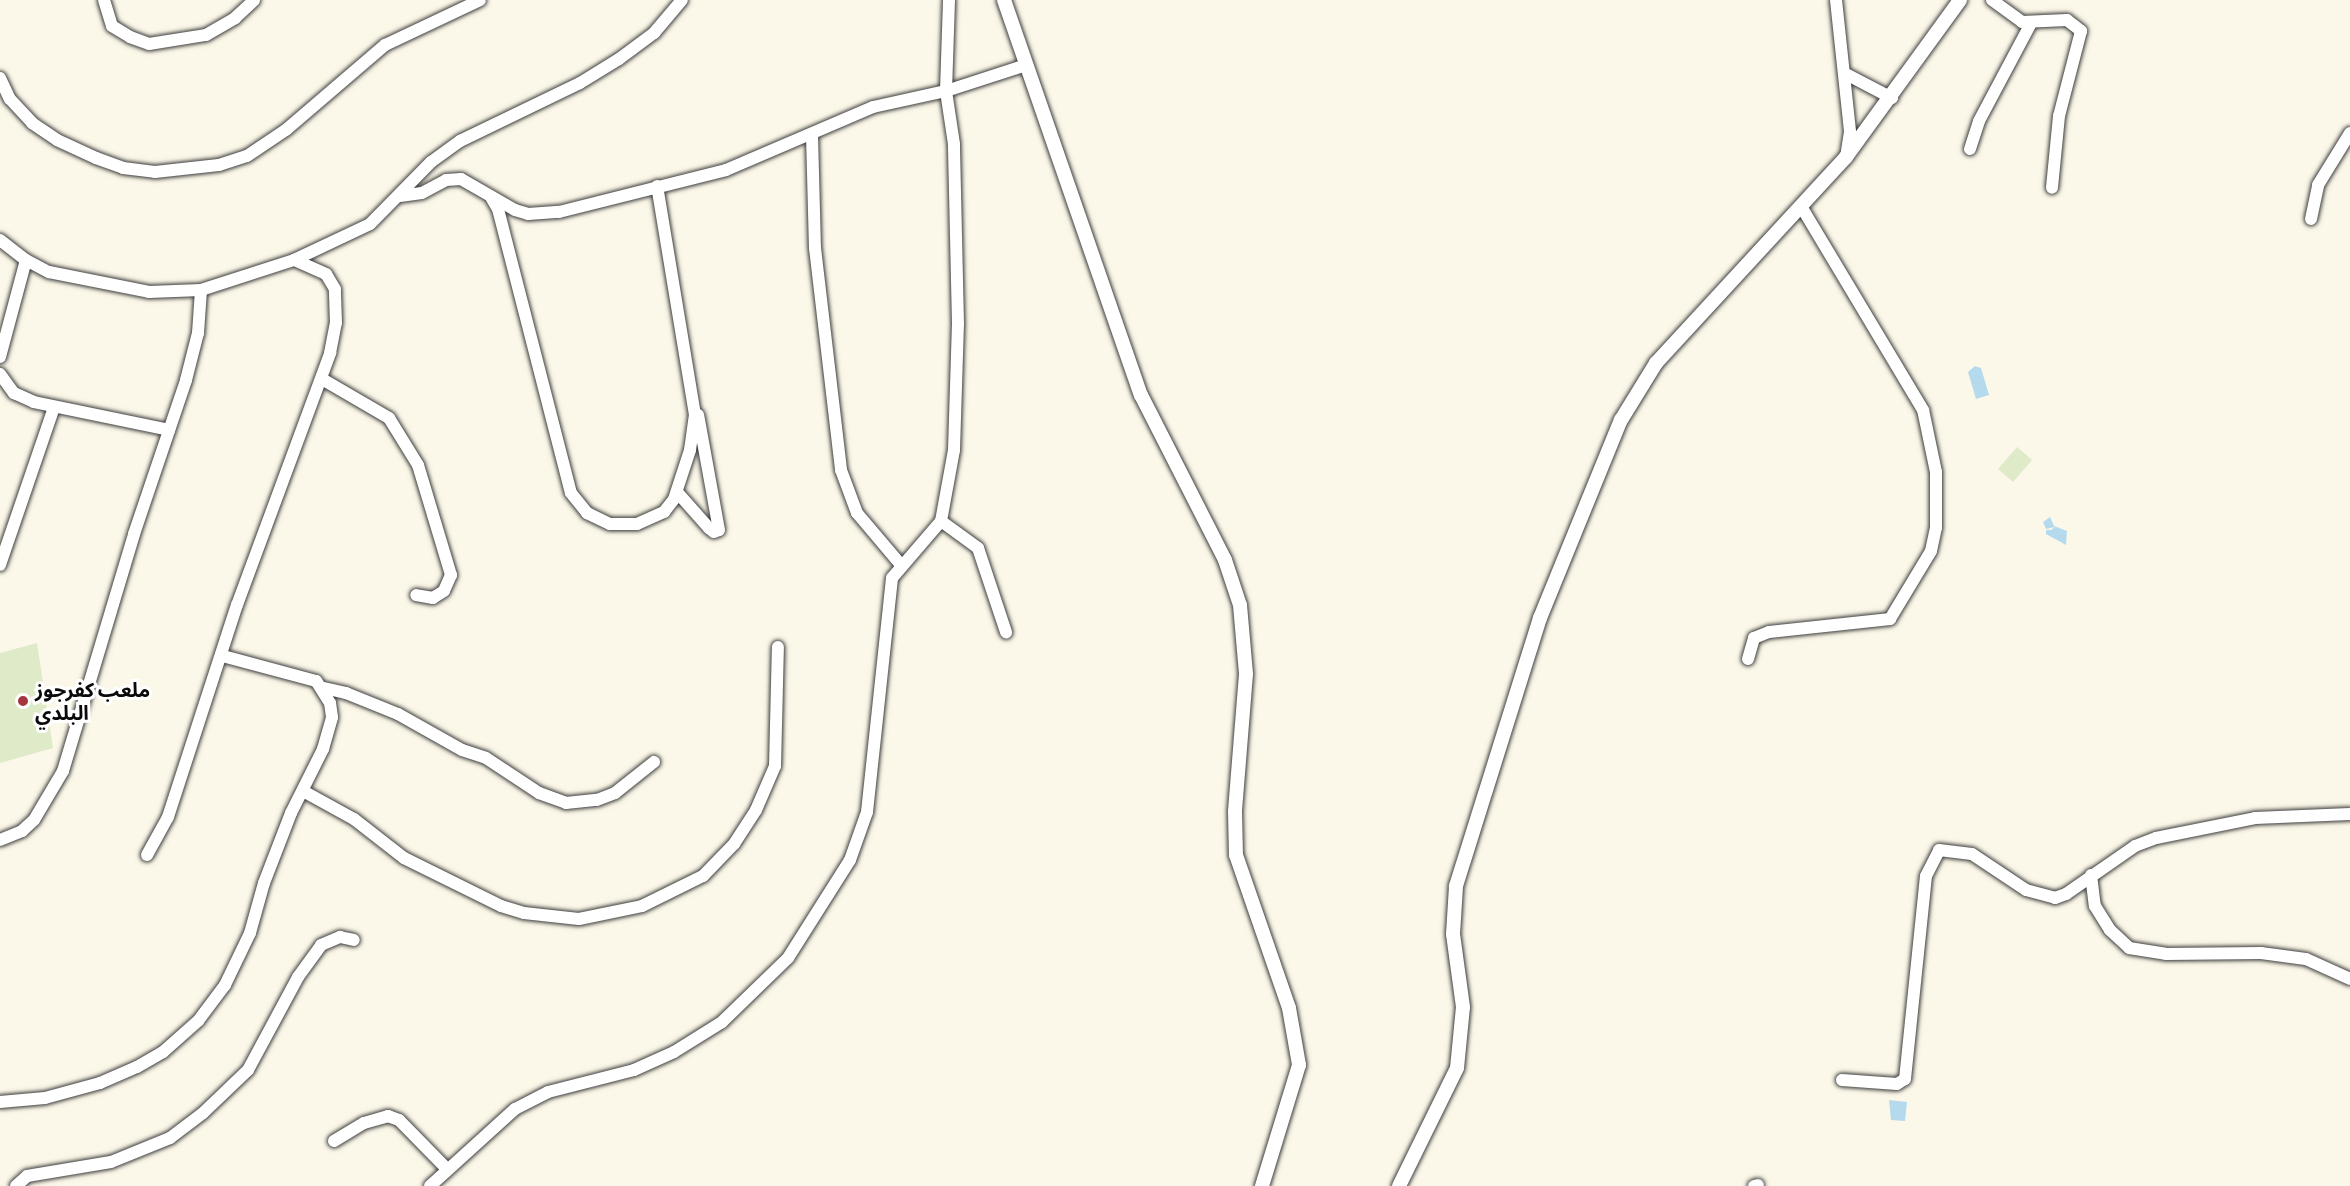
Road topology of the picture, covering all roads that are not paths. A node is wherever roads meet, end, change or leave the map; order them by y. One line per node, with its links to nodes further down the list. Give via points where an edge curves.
1 (104, 0): 2 (street, via 112,26 129,38 149,44 206,35 235,18)
2 (254, 0)
3 (480, 0): 13 (street, via 385,45 287,129 247,156 219,165 155,172 123,168 96,158 32,123 10,99)
4 (682, 0): 22 (street, via 654,33 620,59 446,150)
5 (949, 0): 14 (street)
6 (1004, 0): 11 (street)
7 (1836, 0): 12 (street)
8 (1960, 0): 15 (street)
9 (1992, 0): 10 (street)
10 (2030, 25): 18 (street, via 1979,121); 21 (street, via 2067,20 2080,31 2058,116)
11 (1026, 65): 14 (street); 61 (street, via 1141,395 1225,560 1240,605 1246,674 1235,812 1236,855 1288,1008 1299,1065)
12 (1846, 74): 15 (street); 19 (street, via 1850,132)
13 (0, 78)
14 (946, 91): 17 (street, via 873,107); 37 (street, via 954,144 959,388 949,491)
15 (1892, 98): 19 (street)
16 (2350, 133): 25 (street, via 2318,184)
17 (812, 135): 20 (street, via 726,170); 39 (street, via 815,248 841,470 857,513)
18 (1970, 149)
19 (1846, 157): 24 (street)
20 (657, 186): 23 (street, via 540,214 515,210); 33 (street)
21 (2052, 188)
22 (400, 196): 23 (street, via 422,193 453,178 469,181); 28 (street, via 358,232)
23 (492, 199): 36 (street, via 498,209 571,493 587,513 610,524 637,524 664,512)
24 (1802, 208): 44 (street, via 1923,410 1936,472 1936,528 1931,551 1890,619 1769,632 1754,638); 62 (street, via 1656,363 1621,420 1571,538 1540,618 1455,886 1454,934 1463,1006 1457,1068)
25 (2311, 219)
26 (0, 240): 27 (street)
27 (27, 260): 29 (street, via 72,279 126,289 172,293); 30 (street)
28 (294, 260): 29 (street); 32 (street, via 326,274 334,289 336,323)
29 (201, 290): 35 (street, via 198,333)
30 (0, 357)
31 (0, 379): 34 (street, via 14,393)
32 (322, 379): 40 (street, via 389,417 418,465 451,575 444,591 433,598); 43 (street, via 248,575)
33 (692, 391): 36 (street, via 695,416 690,450); 36 (street, via 719,530 709,528)
34 (54, 407): 35 (street); 38 (street)
35 (169, 430): 49 (street, via 63,771 34,820 22,831)
36 (677, 492)
37 (941, 521): 39 (street); 41 (street, via 978,548)
38 (0, 565)
39 (901, 565): 57 (street, via 892,578 878,723 861,834 841,877 788,958 751,996 703,1034 634,1070 534,1098 515,1108)
40 (416, 596)
41 (1006, 632)
42 (778, 647): 47 (street, via 775,765 756,810 734,844 703,876 642,906 579,919 524,913 501,906 404,858 354,819)
43 (223, 656): 45 (street, via 301,674); 50 (street, via 168,817)
44 (1748, 659)
45 (324, 688): 46 (street, via 398,714 462,750 486,758 539,793 566,803 597,801 615,793); 47 (street, via 332,717)
46 (654, 762)
47 (303, 791): 55 (street, via 264,883 250,933 225,985 198,1021 163,1052 100,1083 45,1098)
48 (2350, 814): 51 (street, via 2255,818 2183,831 2135,846)
49 (0, 840)
50 (147, 855)
51 (2091, 875): 53 (street, via 2095,906 2110,930 2129,948 2166,954 2261,953 2306,959); 54 (street, via 2066,894 2044,897 2010,881 1972,854 1939,850 1926,876 1905,1079 1898,1084)
52 (354, 940): 59 (street, via 340,937 321,945 298,977 248,1070 170,1138 111,1162 27,1176)
53 (2350, 979)
54 (1842, 1080)
55 (0, 1102)
56 (334, 1141): 57 (street, via 363,1123 388,1116 399,1120)
57 (447, 1169): 60 (street)
58 (1758, 1185): 63 (street)
59 (16, 1186)
60 (430, 1186)
61 (1262, 1186)
62 (1399, 1186)
63 (1754, 1186)

